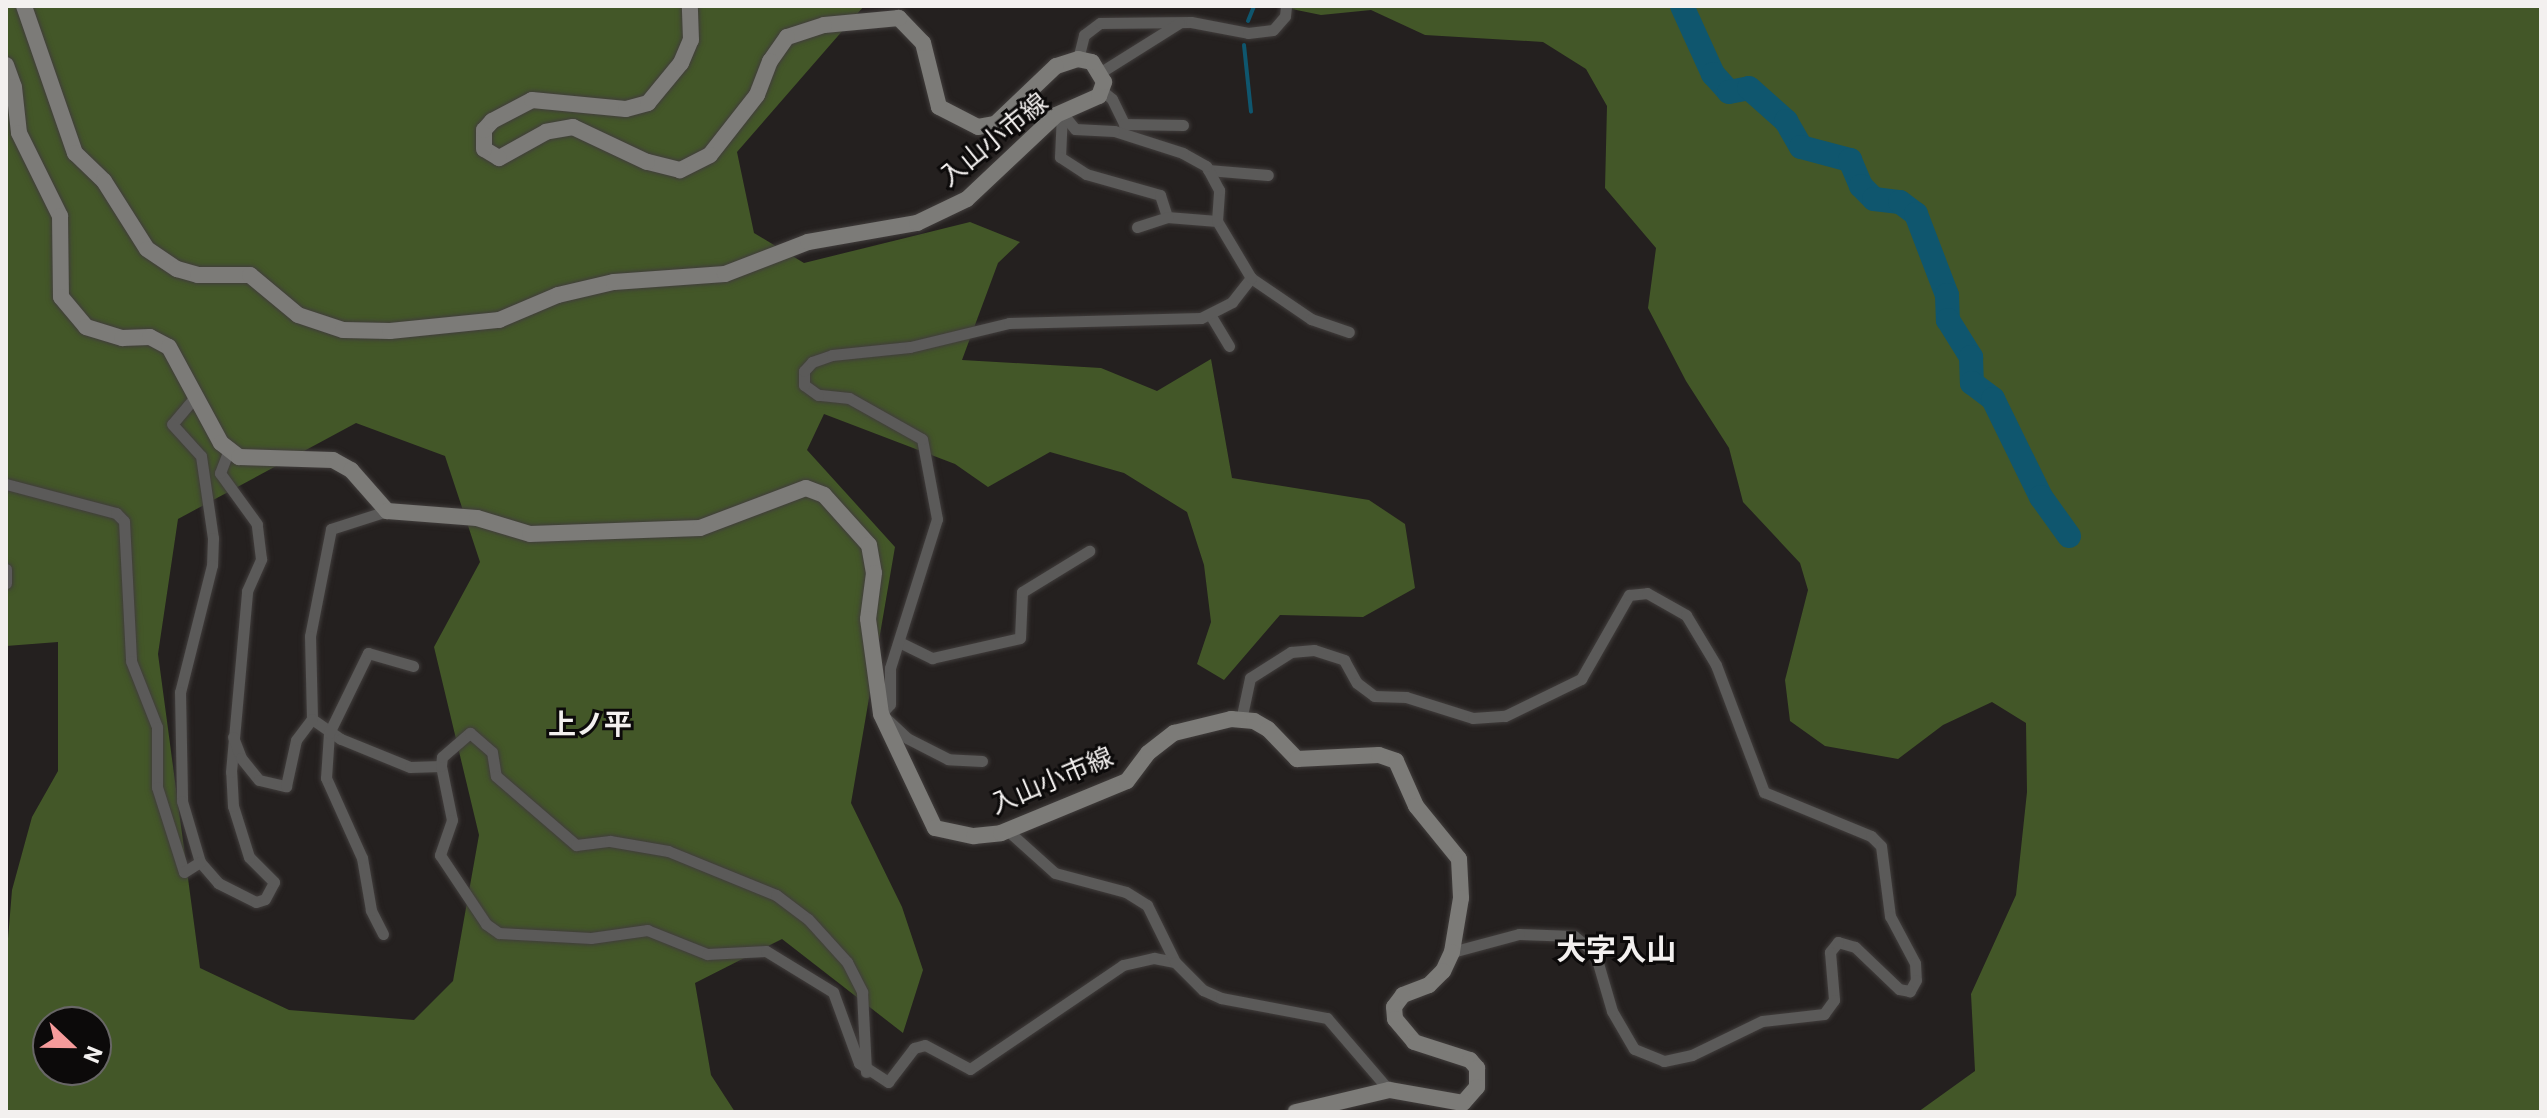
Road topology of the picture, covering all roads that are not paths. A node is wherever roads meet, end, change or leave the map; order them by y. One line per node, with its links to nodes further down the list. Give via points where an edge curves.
1 (24, 6): 9 (main road, 入山小市線, via 75,153 104,181 147,249 177,269 198,275 250,275 298,315 343,330 422,329 499,320 614,282 725,274 808,242 917,223 967,199)
2 (690, 6): 5 (main road, 入山小市線, via 691,40 681,63 648,103 626,109 532,100 492,121 484,130 484,149 499,158 546,132 573,127 647,162 680,170 710,155 757,95 770,61 787,37 824,25 899,18 923,43 939,107 978,127 995,124 1056,66)
3 (1286, 6): 4 (street, via 1273,30 1248,33)
4 (1179, 22): 5 (street, via 1100,23 1084,35); 7 (street)
5 (1078, 59): 7 (main road)
6 (6, 65): 20 (main road, via 19,133 60,216 61,297 86,327 122,338 150,337 169,347)
7 (1101, 72): 8 (main road)
8 (1101, 90): 9 (main road, 入山小市線, via 1083,107); 10 (street, via 1112,99 1124,124)
9 (1062, 113): 11 (street, via 1075,129 1127,136 1183,153); 13 (street, via 1060,157 1086,174 1160,195)
10 (1183, 125)
11 (1208, 170): 12 (street); 14 (street, via 1219,190)
12 (1268, 175)
13 (1167, 217): 14 (street); 15 (street)
14 (1217, 221): 16 (street)
15 (1137, 227)
16 (1251, 278): 17 (street, via 1232,302); 18 (street, via 1311,319)
17 (1211, 316): 19 (street); 27 (street, via 1009,323 910,347 812,362 804,371 804,385 818,395 849,398 922,439 937,519)
18 (1349, 332)
19 (1229, 346)
20 (195, 397): 21 (main road); 37 (street, via 172,424 201,456 213,538 212,565 180,692 182,801)
21 (229, 449): 23 (main road, via 257,461 333,460 351,470); 33 (street, via 220,473 257,524 261,559 247,591)
22 (6, 484): 37 (street, via 116,513 124,521 131,661 157,727 157,787 184,872)
23 (387, 511): 29 (main road, 入山小市線, via 477,518 530,534 640,534 700,528 806,488 824,495 869,545 874,573 868,619); 30 (street, via 331,529 310,636)
24 (1089, 551): 27 (street, via 1022,592 1020,638 932,658)
25 (6, 569): 26 (street)
26 (6, 583)
27 (899, 642): 29 (street, via 890,668 890,704)
28 (413, 666): 32 (street, via 368,653)
29 (881, 714): 34 (street, via 907,738 948,759); 36 (main road, 入山小市線, via 935,828 974,836)
30 (312, 719): 32 (street); 33 (street, via 296,740 286,786 259,780 241,758)
31 (1241, 720): 36 (main road, 入山小市線, via 1174,733 1148,753 1127,781); 39 (main road, via 1268,729 1297,759 1379,755 1396,761 1416,806 1459,859 1461,898); 39 (street, via 1250,678 1291,652 1314,650 1344,660 1357,683 1374,696 1406,697 1473,718 1505,716 1581,679 1622,604 1634,591 1647,593 1686,615 1716,665 1764,792 1871,836 1881,846 1890,916 1915,963 1916,980 1910,991 1899,989 1855,947 1838,942 1830,952 1834,1000 1824,1014 1749,1025 1692,1055 1664,1061 1634,1049 1612,1011 1595,953 1574,936 1519,934)
32 (329, 733): 35 (street, via 410,767); 38 (street, via 326,778 362,858 371,910)
33 (233, 737): 37 (street, via 233,806 249,857 274,882 265,899 256,902 218,883)
34 (982, 761)
35 (441, 766): 41 (street, via 442,757 470,733 492,752 496,776 576,845 610,841 668,851 776,895 808,919 847,962 862,992); 41 (street, via 452,820 440,855 486,924 499,933 591,938 647,930 707,954 766,951 833,992)
36 (1007, 830): 40 (street, via 1055,873 1138,898 1153,912)
37 (200, 862)
38 (383, 934)
39 (1452, 952): 42 (main road, via 1429,985 1403,995 1394,1007 1395,1019 1414,1042 1470,1060 1477,1068 1477,1087 1463,1103 1450,1104)
40 (1175, 962): 41 (street, via 1154,958 1123,965 1067,1000 985,1064 970,1069 925,1045 914,1048 888,1082); 42 (street, via 1203,990 1221,998 1327,1018)
41 (866, 1072)
42 (1389, 1090): 43 (main road)
43 (1296, 1112)

